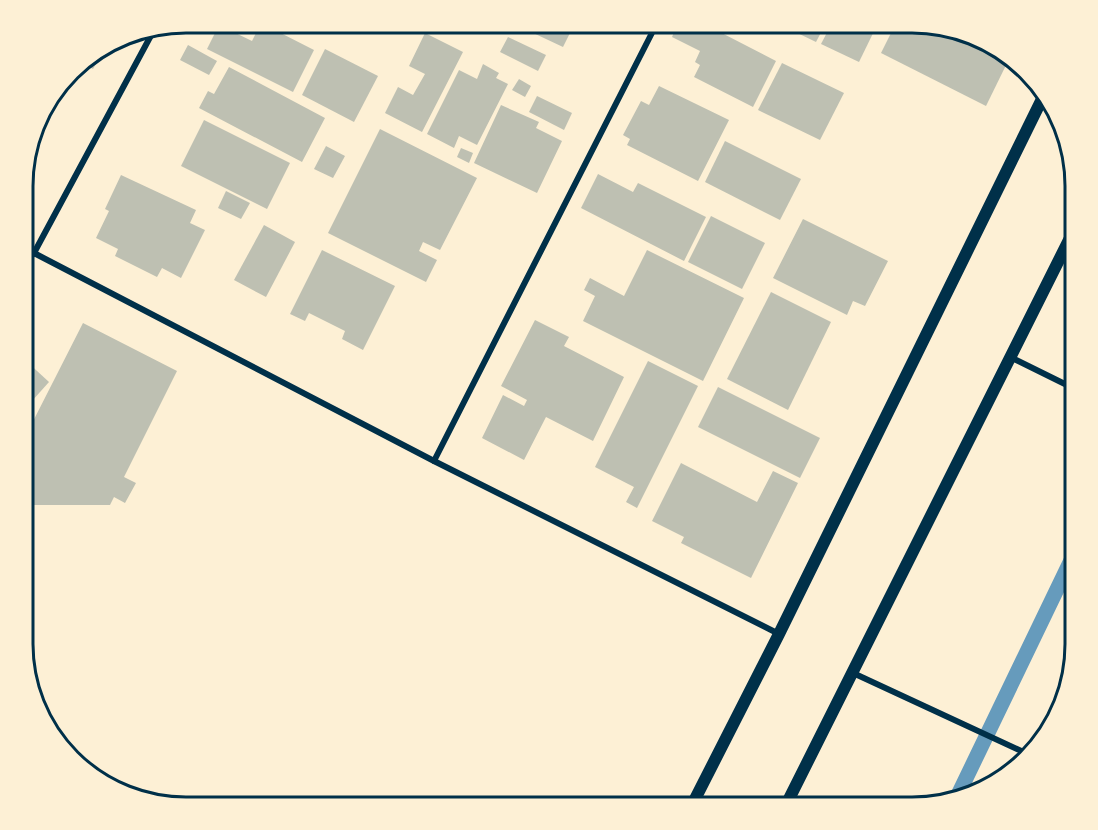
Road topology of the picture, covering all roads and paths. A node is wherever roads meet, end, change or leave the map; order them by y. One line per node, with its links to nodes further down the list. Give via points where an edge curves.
1 (652, 33): 8 (street)
2 (150, 38): 5 (street)
3 (1040, 103): 9 (main road)
4 (1065, 250): 6 (main road)
5 (34, 253): 8 (street)
6 (1010, 357): 7 (street); 10 (main road)
7 (1065, 384)
8 (434, 461): 9 (street)
9 (779, 634): 12 (main road)
10 (852, 673): 11 (street); 13 (main road)
11 (1021, 751)
12 (696, 797)
13 (790, 797)

